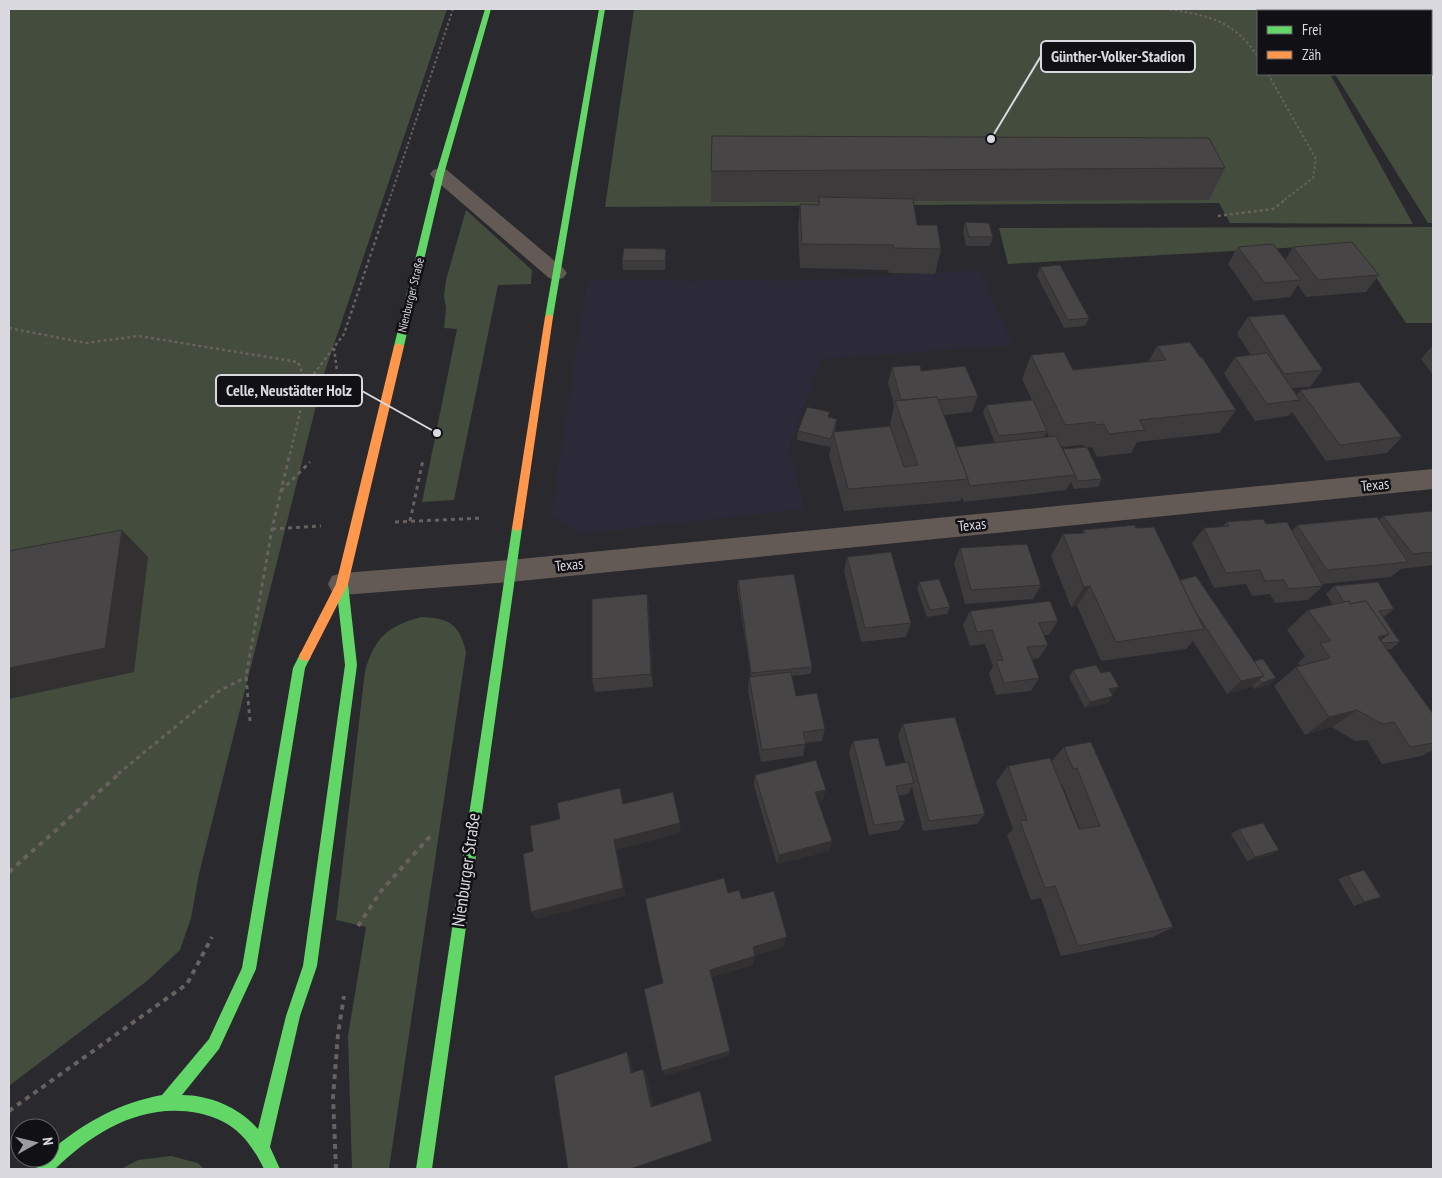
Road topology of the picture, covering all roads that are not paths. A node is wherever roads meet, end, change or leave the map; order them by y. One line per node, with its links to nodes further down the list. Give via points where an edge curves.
1 (488, 9): 3 (main road, Nienburger Straße)
2 (602, 9): 4 (main road, Nienburger Straße)
3 (440, 174): 4 (street); 7 (main road, Nienburger Straße)
4 (556, 273): 6 (main road, Nienburger Straße)
5 (1433, 479): 6 (street, Texas)
6 (510, 571): 7 (street); 12 (main road, Nienburger Straße)
7 (342, 584): 8 (main road, Nienburger Straße, via 299,668 249,969 214,1044); 9 (main road, Nienburger Straße, via 351,665 310,966 292,1016)
8 (167, 1101): 9 (main road, via 204,1104 237,1119); 10 (main road, via 128,1110 88,1131)
9 (262, 1146): 11 (main road)
10 (44, 1169)
11 (272, 1169)
12 (424, 1169)

